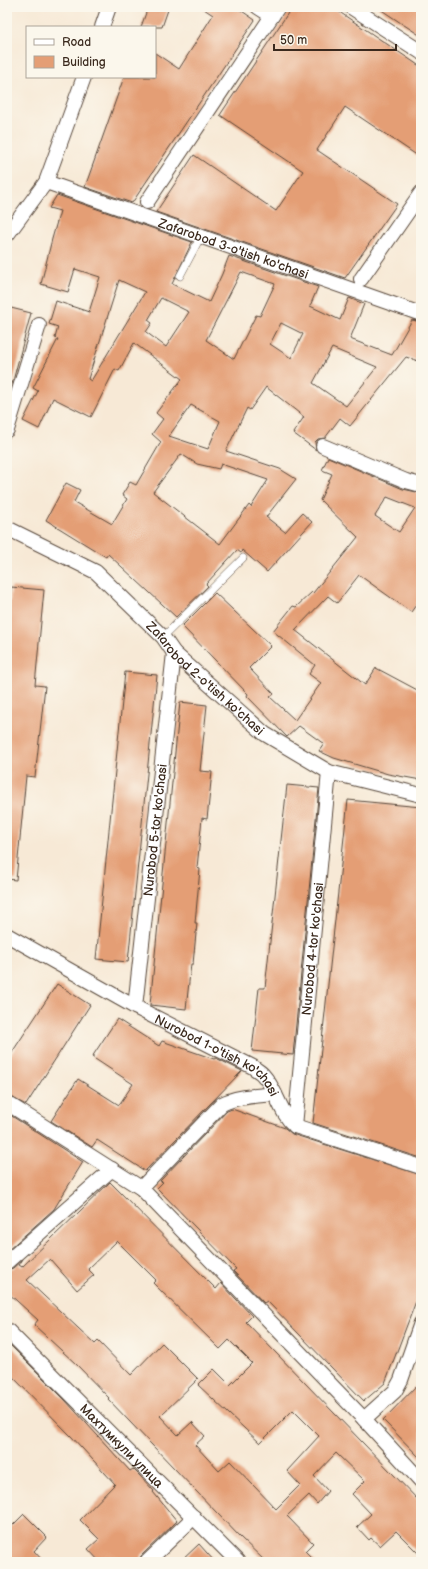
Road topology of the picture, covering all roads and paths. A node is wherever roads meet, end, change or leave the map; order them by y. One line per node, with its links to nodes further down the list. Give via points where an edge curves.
1 (109, 7): 5 (street)
2 (258, 7): 4 (street)
3 (351, 7): 6 (street)
4 (275, 11): 10 (street)
5 (102, 26)
6 (421, 52)
7 (84, 78): 8 (street)
8 (46, 182): 11 (street); 12 (street, Zafarobod 3-o'tish ko'chasi)
9 (421, 193): 14 (street)
10 (147, 202)
11 (7, 235)
12 (201, 236): 13 (lane); 15 (street, Zafarobod 3-o'tish ko'chasi)
13 (180, 276)
14 (361, 279)
15 (421, 314)
16 (39, 325): 17 (street)
17 (7, 430)
18 (323, 446): 19 (street)
19 (421, 485)
20 (7, 532): 22 (street, Zafarobod 2-o'tish ko'chasi, via 96,572)
21 (243, 558): 22 (lane)
22 (163, 637): 23 (street, Zafarobod 2-o'tish ko'chasi)
23 (174, 653): 24 (street, Zafarobod 2-o'tish ko'chasi, via 265,734); 27 (street, Nurobod 5-tor ko'chasi)
24 (329, 772): 25 (street, Zafarobod 2-o'tish ko'chasi); 30 (street, Nurobod 4-tor ko'chasi)
25 (421, 796)
26 (7, 935): 27 (street, Nurobod 1-o'tish ko'chasi)
27 (135, 1007): 28 (street, Nurobod 1-o'tish ko'chasi, via 253,1067 263,1075)
28 (275, 1094): 30 (street, Nurobod 1-o'tish ko'chasi, via 287,1119); 33 (street, via 235,1099 222,1104)
29 (7, 1103): 32 (street)
30 (295, 1126): 31 (street)
31 (421, 1167)
32 (112, 1169): 33 (street); 34 (street)
33 (141, 1188): 37 (street)
34 (7, 1262)
35 (421, 1323): 37 (street, via 395,1391)
36 (7, 1330): 39 (street, Махтумкули улица)
37 (364, 1419): 38 (street)
38 (421, 1481)
39 (194, 1517): 40 (street); 41 (street, Махтумкули улица)
40 (147, 1562)
41 (238, 1562)

